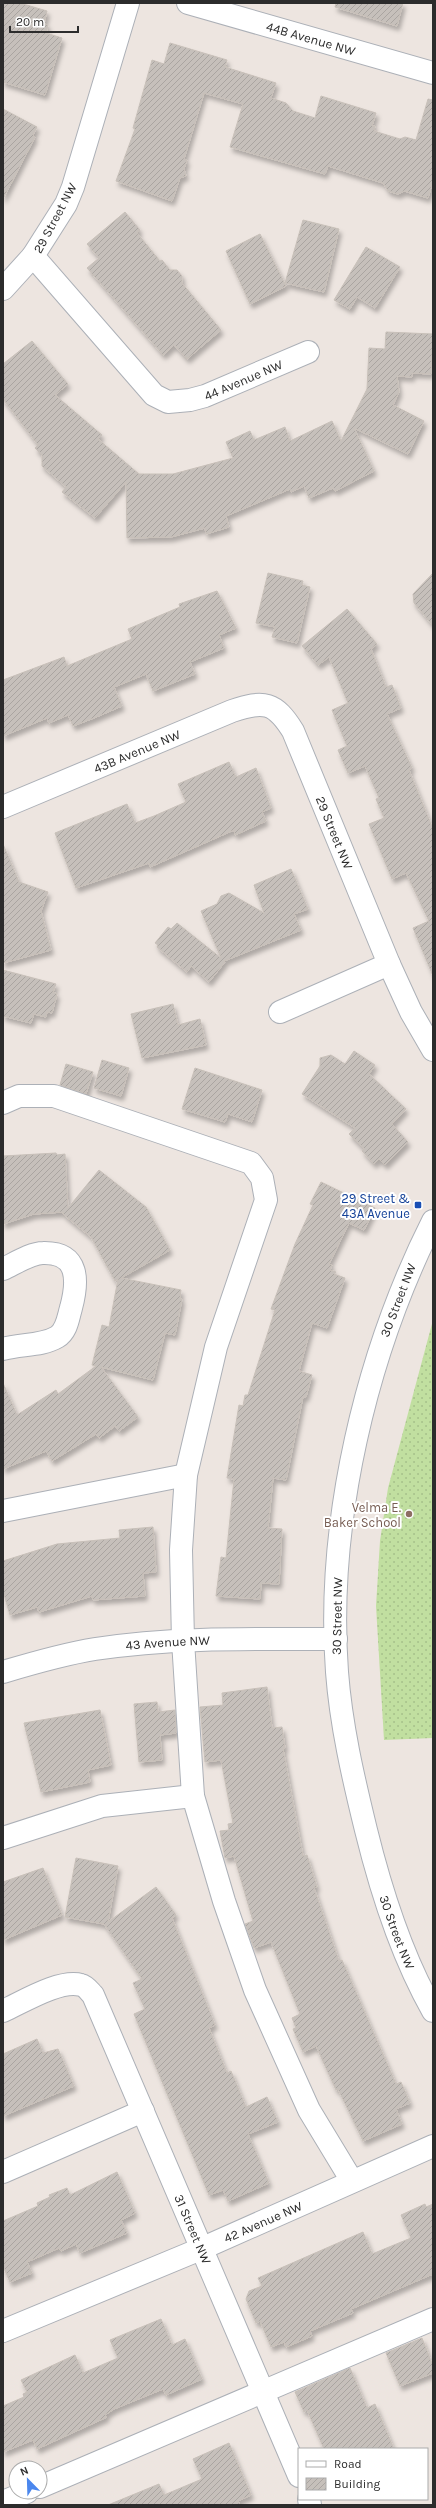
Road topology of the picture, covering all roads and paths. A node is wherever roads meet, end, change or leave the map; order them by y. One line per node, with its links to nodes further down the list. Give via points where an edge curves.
1 (128, 3): 4 (street, 29 Street NW, via 73,187 66,204)
2 (188, 3): 3 (street, 44B Avenue NW)
3 (433, 73)
4 (33, 256): 5 (street); 7 (street, 29 Street NW, via 154,395 168,402)
5 (3, 289)
6 (308, 352): 7 (street, 44 Avenue NW, via 205,396)
7 (178, 403)
8 (272, 706): 9 (street, 43B Avenue NW, via 260,704 232,711); 10 (street, 29 Street NW, via 285,717 293,731)
9 (3, 807)
10 (389, 964): 11 (street); 12 (street, 29 Street NW, via 411,1012)
11 (280, 1012)
12 (433, 1050)
13 (3, 1103): 17 (street, via 19,1096 54,1096 251,1163 262,1178 266,1200 216,1347)
14 (433, 1221): 19 (street, 30 Street NW, via 403,1283 389,1320 357,1436 335,1595)
15 (3, 1269): 16 (street, via 41,1253 66,1259 76,1276 66,1328 58,1337)
16 (3, 1349)
17 (186, 1475): 18 (street); 20 (street, via 181,1550)
18 (3, 1511)
19 (336, 1639): 20 (street, 43 Avenue NW); 25 (street, 30 Street NW, via 344,1732 352,1776 376,1868 405,1951)
20 (183, 1641): 21 (street, 43 Avenue NW, via 95,1649); 22 (street)
21 (3, 1672)
22 (193, 1796): 23 (street, via 102,1806); 29 (street, via 224,1901 255,1990 309,2110)
23 (3, 1838)
24 (3, 2010): 26 (street, 31 Street NW, via 55,1988 70,1984 83,1985 93,1994)
25 (433, 2011)
26 (143, 2111): 28 (street); 30 (street, 31 Street NW)
27 (433, 2146): 29 (street, 42 Avenue NW)
28 (3, 2172)
29 (352, 2182): 30 (street, 42 Avenue NW)
30 (202, 2248): 32 (street, 42 Avenue NW); 33 (street, 31 Street NW)
31 (433, 2318): 33 (street)
32 (3, 2332)
33 (264, 2392): 34 (street, 31 Street NW); 35 (street)
34 (298, 2474)
35 (48, 2484)

